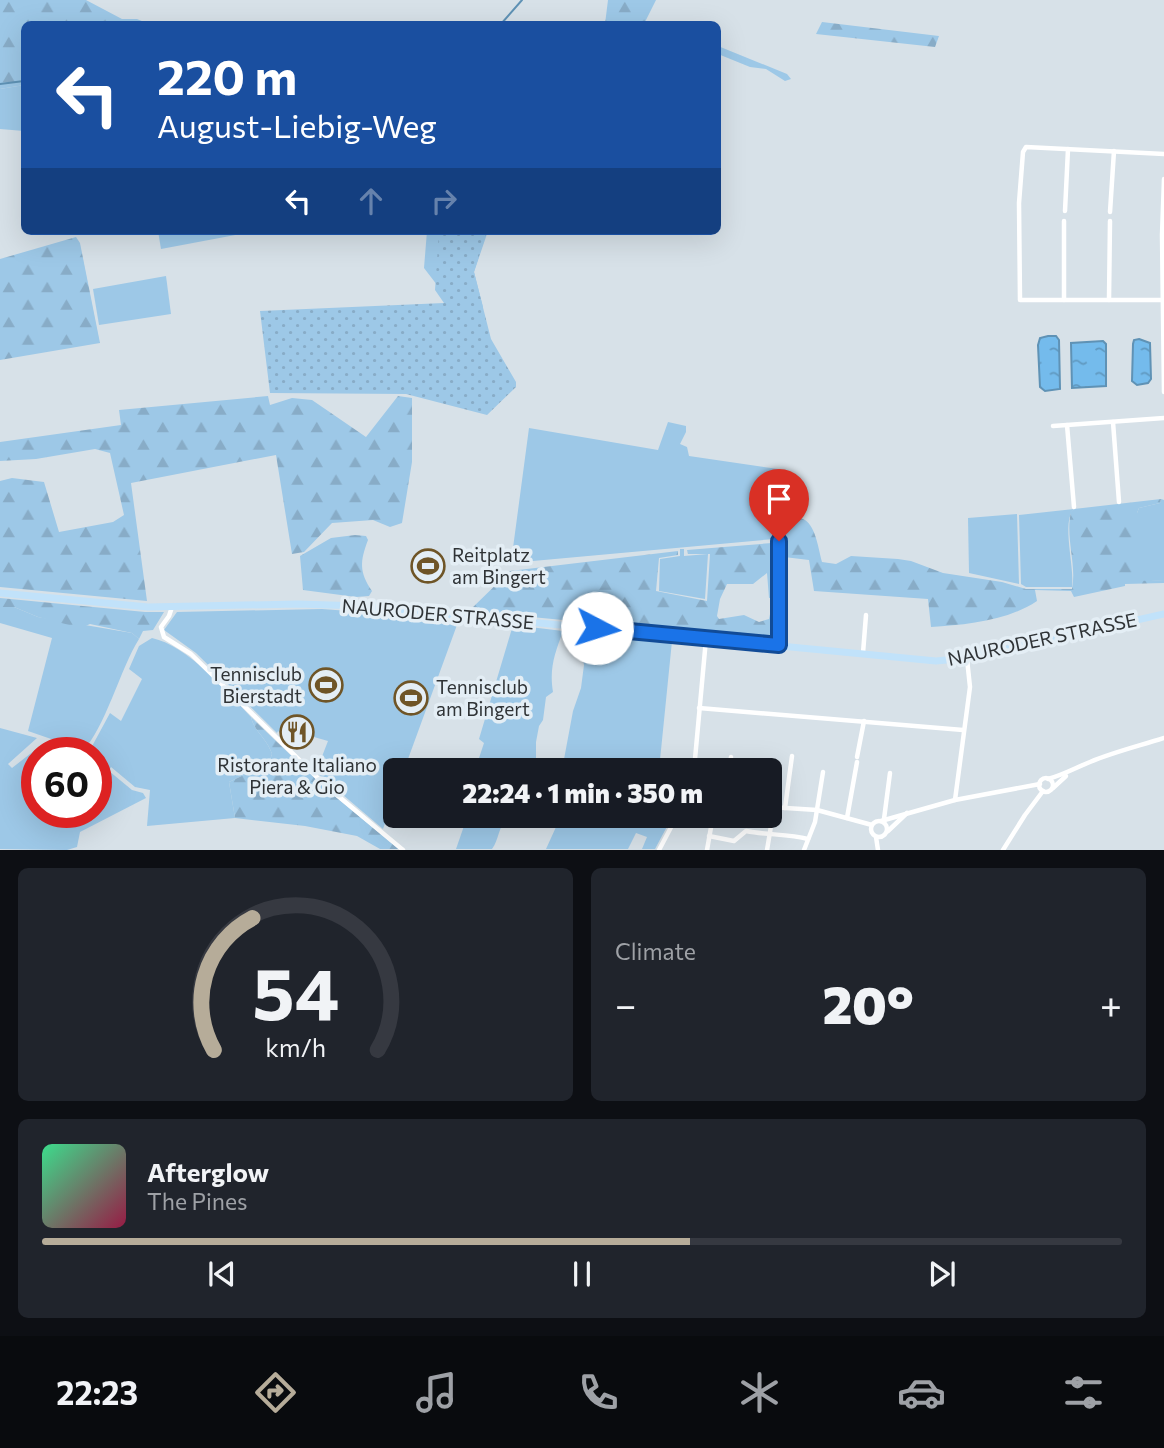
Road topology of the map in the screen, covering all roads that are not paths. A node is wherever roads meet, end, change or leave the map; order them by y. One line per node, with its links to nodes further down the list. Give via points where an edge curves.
1 (1068, 149): 2 (street); 5 (street); 9 (street, via 1023,149 1019,203 1020,300)
2 (1114, 151): 3 (street); 6 (street)
3 (1164, 154)
4 (1164, 179): 11 (street)
5 (1065, 211)
6 (1110, 212)
7 (1064, 220): 9 (street)
8 (1110, 221): 10 (street)
9 (1064, 300): 10 (street)
10 (1109, 300): 11 (street)
11 (1163, 300): 12 (street)
12 (1164, 392)
13 (1164, 418): 14 (street)
14 (1113, 422): 15 (street); 17 (street)
15 (1067, 425): 16 (street); 18 (street)
16 (1054, 426)
17 (1119, 502)
18 (1074, 507)
19 (779, 541): 25 (street)
20 (0, 593): 21 (main road, NAURODER STRASSE)
21 (172, 607): 24 (main road, NAURODER STRASSE, via 342,605); 57 (street, via 162,627 164,637 191,654 326,786)
22 (1164, 614): 27 (main road, NAURODER STRASSE)
23 (866, 615): 26 (street)
24 (706, 639): 25 (main road, NAURODER STRASSE); 28 (street)
25 (779, 645): 26 (main road, NAURODER STRASSE)
26 (863, 653): 27 (main road, NAURODER STRASSE, via 936,661)
27 (967, 658): 30 (street, via 970,687)
28 (699, 708): 29 (street); 33 (street)
29 (864, 721): 30 (street); 46 (street)
30 (963, 730): 41 (street)
31 (1164, 738): 36 (street)
32 (792, 756): 43 (street)
33 (695, 758)
34 (822, 772): 44 (street)
35 (890, 773): 47 (street)
36 (1069, 773): 37 (street); 39 (street)
37 (1048, 779): 38 (street); 39 (street)
38 (1040, 784): 40 (street); 41 (street)
39 (1053, 788): 40 (street)
40 (1043, 791): 63 (street)
41 (955, 800): 45 (street)
42 (782, 808): 43 (street)
43 (785, 808): 44 (street)
44 (817, 810): 46 (street); 56 (street)
45 (908, 813): 47 (street); 52 (street)
46 (847, 818): 48 (street)
47 (882, 820): 48 (street); 52 (street)
48 (872, 825): 55 (street)
49 (670, 828): 58 (street)
50 (711, 828): 53 (street)
51 (771, 828): 54 (street)
52 (887, 831): 55 (street)
53 (709, 836): 54 (street, via 734,841 746,831); 59 (street)
54 (770, 836): 56 (street); 60 (street)
55 (876, 836): 62 (street)
56 (808, 839): 61 (street)
57 (403, 849)
58 (659, 849)
59 (707, 849)
60 (767, 849)
61 (804, 849)
62 (878, 849)
63 (1003, 849)

